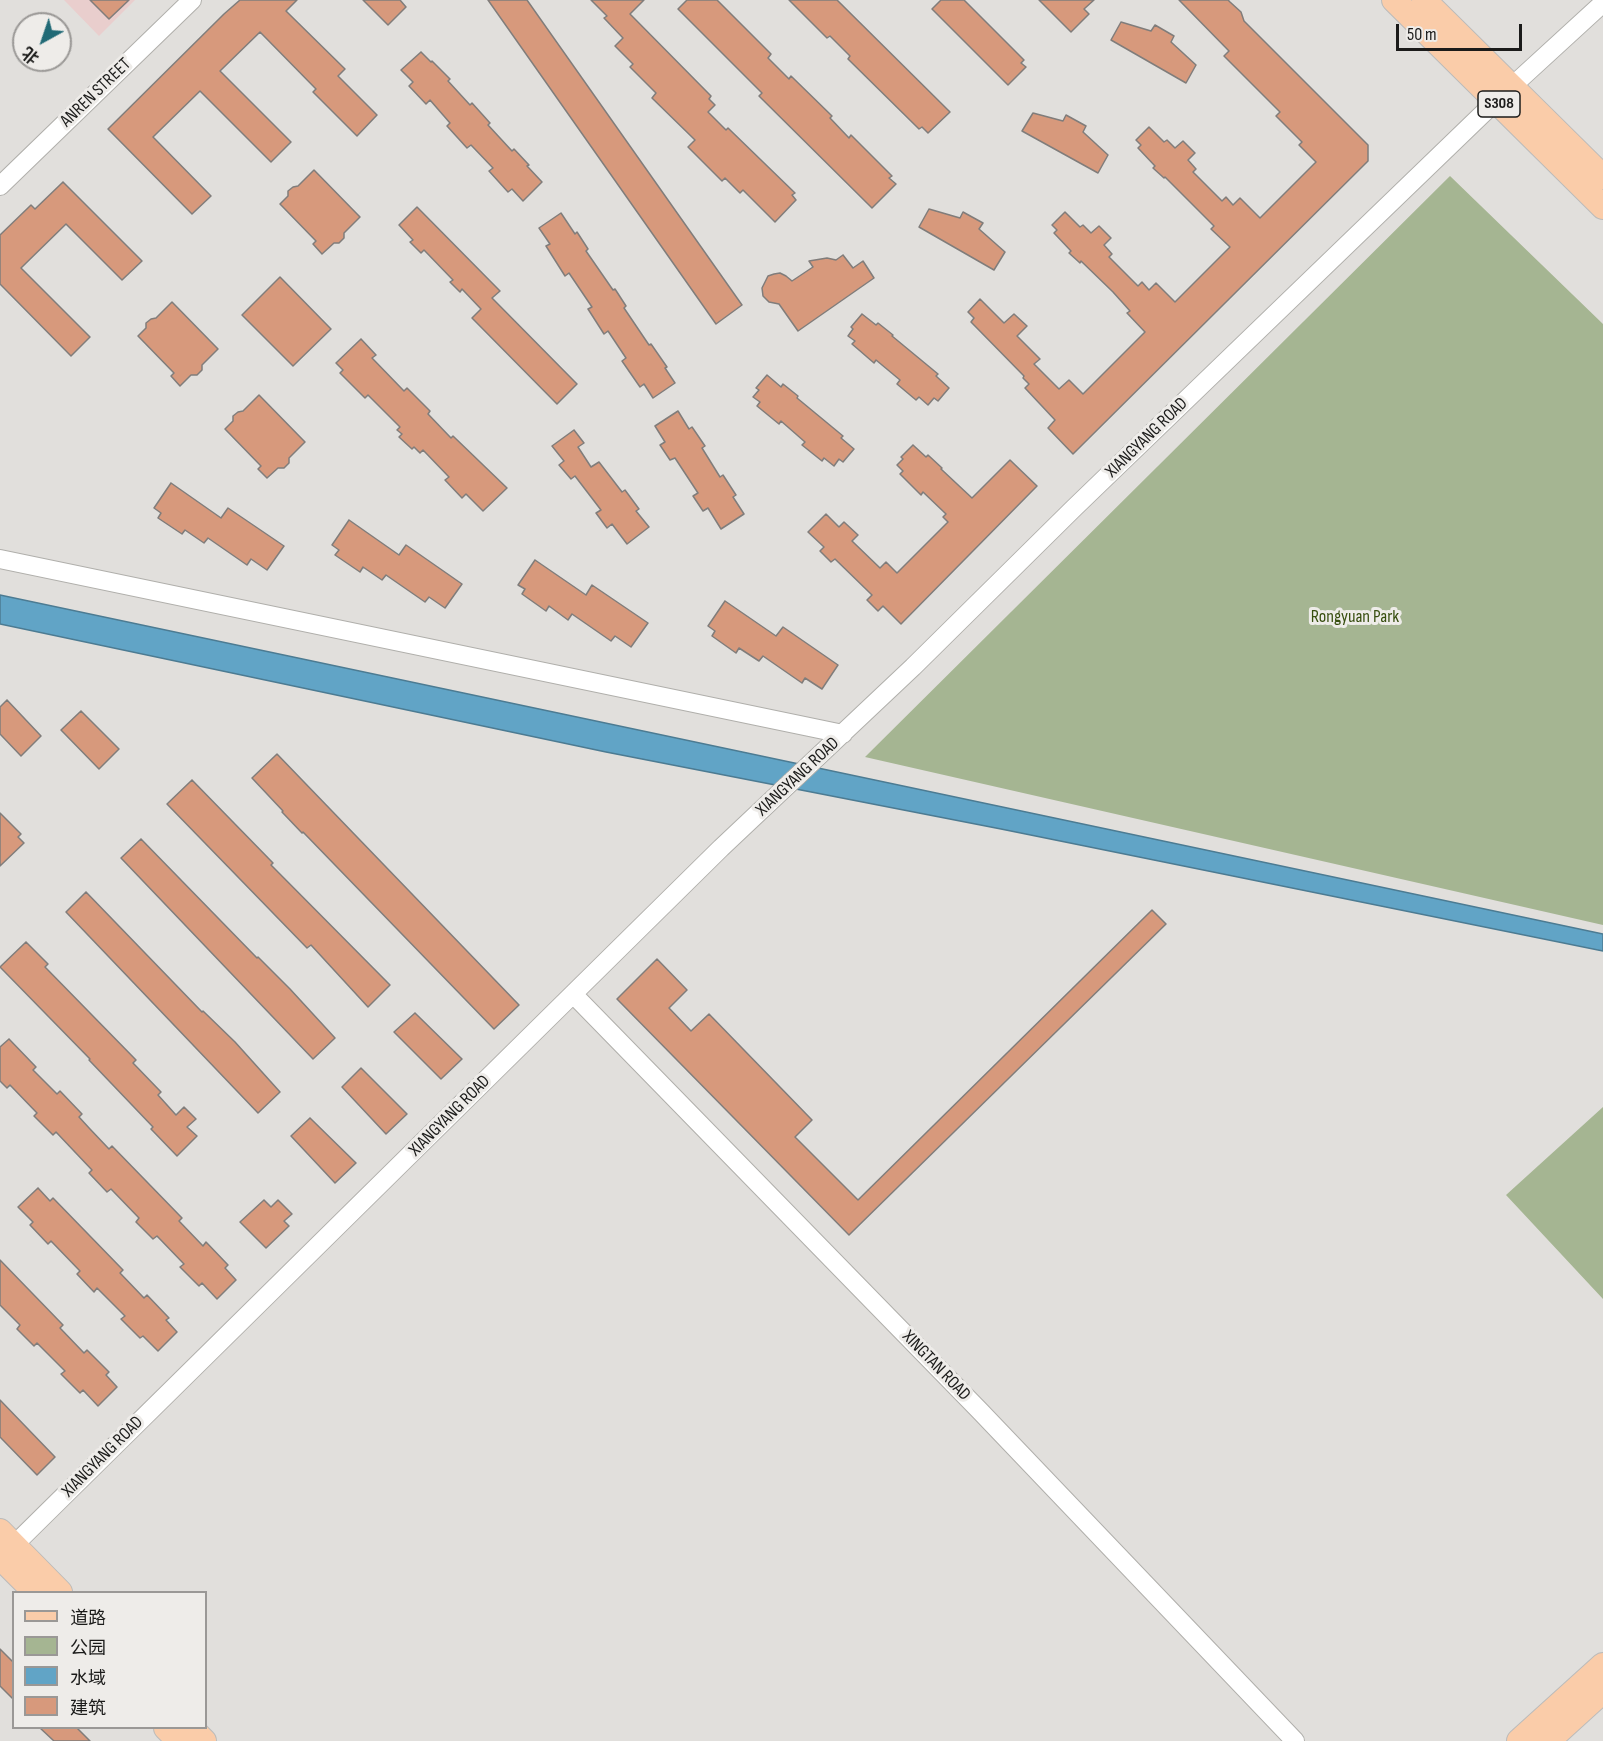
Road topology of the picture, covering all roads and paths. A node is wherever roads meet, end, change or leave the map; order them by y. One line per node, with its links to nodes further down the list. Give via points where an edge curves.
1 (192, 0): 7 (street, ANREN STREET)
2 (1394, 0): 5 (main road, S308)
3 (1424, 0): 5 (main road, S308)
4 (1603, 3): 5 (street, XIANGYANG ROAD)
5 (1504, 94): 6 (main road, S308); 8 (main road, S308); 10 (street, XIANGYANG ROAD)
6 (1603, 177)
7 (0, 186)
8 (1603, 207)
9 (0, 559): 10 (street)
10 (843, 734): 11 (street, XIANGYANG ROAD)
11 (573, 994): 12 (street, XIANGYANG ROAD); 21 (street, XINGTAN ROAD)
12 (3, 1550): 13 (main road); 14 (main road)
13 (33, 1591)
14 (57, 1591)
15 (1603, 1665): 22 (main road)
16 (1603, 1691): 23 (main road)
17 (167, 1729): 19 (main road)
18 (192, 1729): 20 (main road)
19 (179, 1741)
20 (204, 1741)
21 (1295, 1741)
22 (1519, 1741)
23 (1548, 1741)

